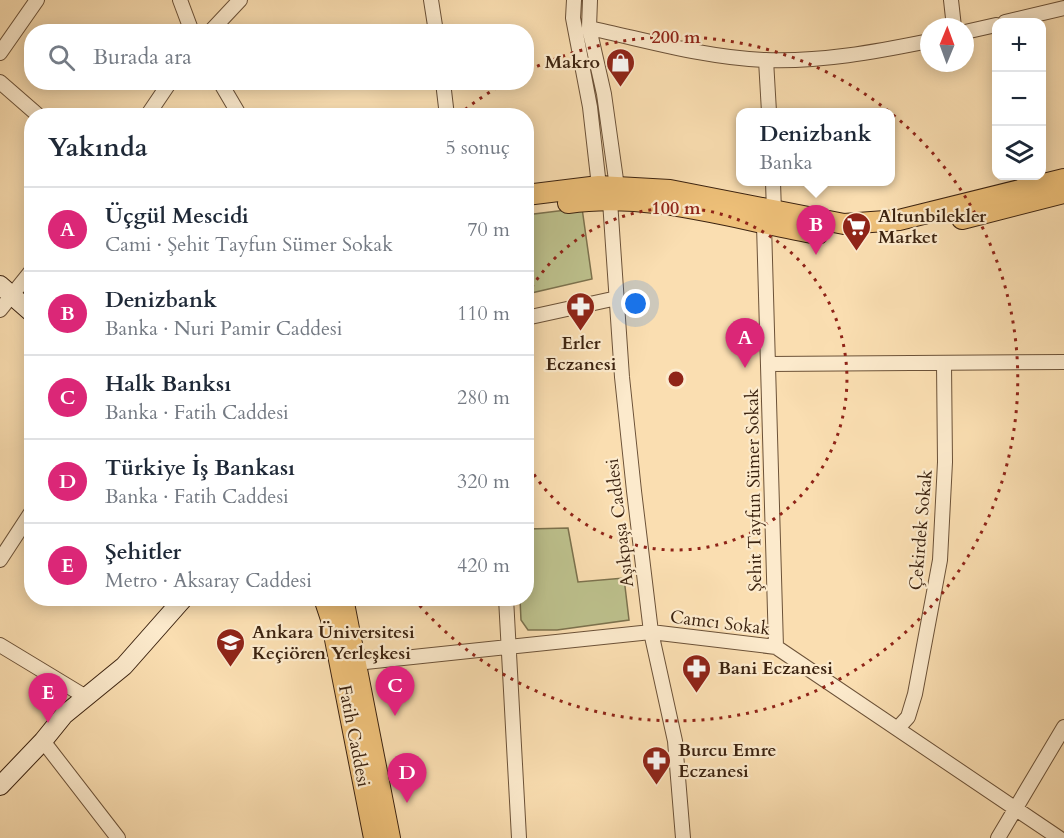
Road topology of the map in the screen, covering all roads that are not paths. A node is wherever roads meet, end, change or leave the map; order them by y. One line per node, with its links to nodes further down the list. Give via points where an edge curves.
1 (37, 0): 18 (street)
2 (180, 0): 11 (street)
3 (240, 0): 12 (street)
4 (431, 0): 13 (street)
5 (573, 0): 31 (street, Aşıkpaşa Caddesi, via 573,18)
6 (590, 0): 15 (street, Aşıkpaşa Caddesi)
7 (951, 0): 9 (street)
8 (1064, 8): 10 (street)
9 (953, 18)
10 (1022, 18)
11 (189, 24)
12 (218, 24)
13 (435, 24)
14 (992, 25): 16 (street)
15 (589, 28): 19 (street, via 719,56); 31 (street, Aşıkpaşa Caddesi, via 604,94)
16 (974, 30)
17 (920, 42): 19 (street, via 858,56)
18 (0, 52)
19 (765, 60): 28 (street)
20 (0, 82): 24 (street)
21 (165, 90): 25 (street)
22 (225, 90): 26 (street)
23 (444, 90): 27 (street)
24 (30, 108)
25 (152, 108)
26 (235, 108)
27 (446, 108)
28 (768, 108)
29 (1064, 179): 35 (main road, via 899,220 844,224)
30 (772, 186): 35 (street, Şehit Tayfun Sümer Sokak)
31 (609, 191): 33 (main road); 34 (main road, via 587,200); 35 (main road, via 670,190); 38 (street, Aşıkpaşa Caddesi)
32 (1064, 193): 35 (main road, via 901,234 843,238)
33 (534, 195)
34 (534, 208)
35 (769, 218): 43 (street, Şehit Tayfun Sümer Sokak)
36 (24, 276): 37 (street)
37 (6, 290): 39 (street); 40 (street)
38 (616, 297): 41 (street); 51 (street, Aşıkpaşa Caddesi)
39 (24, 306)
40 (0, 310)
41 (534, 316)
42 (1064, 362): 44 (street)
43 (769, 364): 44 (street); 54 (street, Şehit Tayfun Sümer Sokak)
44 (944, 364): 58 (street, Çekirdek Sokak, via 940,560 915,694 908,717)
45 (24, 523): 46 (street)
46 (0, 560)
47 (177, 606): 56 (street, via 124,666)
48 (327, 606): 63 (main road, Fatih Caddesi)
49 (345, 606): 55 (main road, Fatih Caddesi)
50 (506, 606): 53 (street)
51 (651, 632): 53 (street, Camcı Sokak); 54 (street, Camcı Sokak); 66 (street, Aşıkpaşa Caddesi, via 675,741)
52 (0, 645): 56 (street)
53 (508, 647): 55 (street, Camcı Sokak); 65 (street)
54 (776, 647): 58 (street, Camcı Sokak)
55 (356, 663): 64 (main road, Fatih Caddesi)
56 (86, 697): 59 (street, via 64,715)
57 (1064, 727): 61 (street)
58 (898, 728): 61 (street, Camcı Sokak)
59 (43, 741): 60 (street); 62 (street)
60 (0, 786)
61 (1017, 809): 67 (street); 68 (street, Camcı Sokak)
62 (118, 838)
63 (374, 838)
64 (390, 838)
65 (519, 838)
66 (683, 838)
67 (998, 838)
68 (1059, 838)

